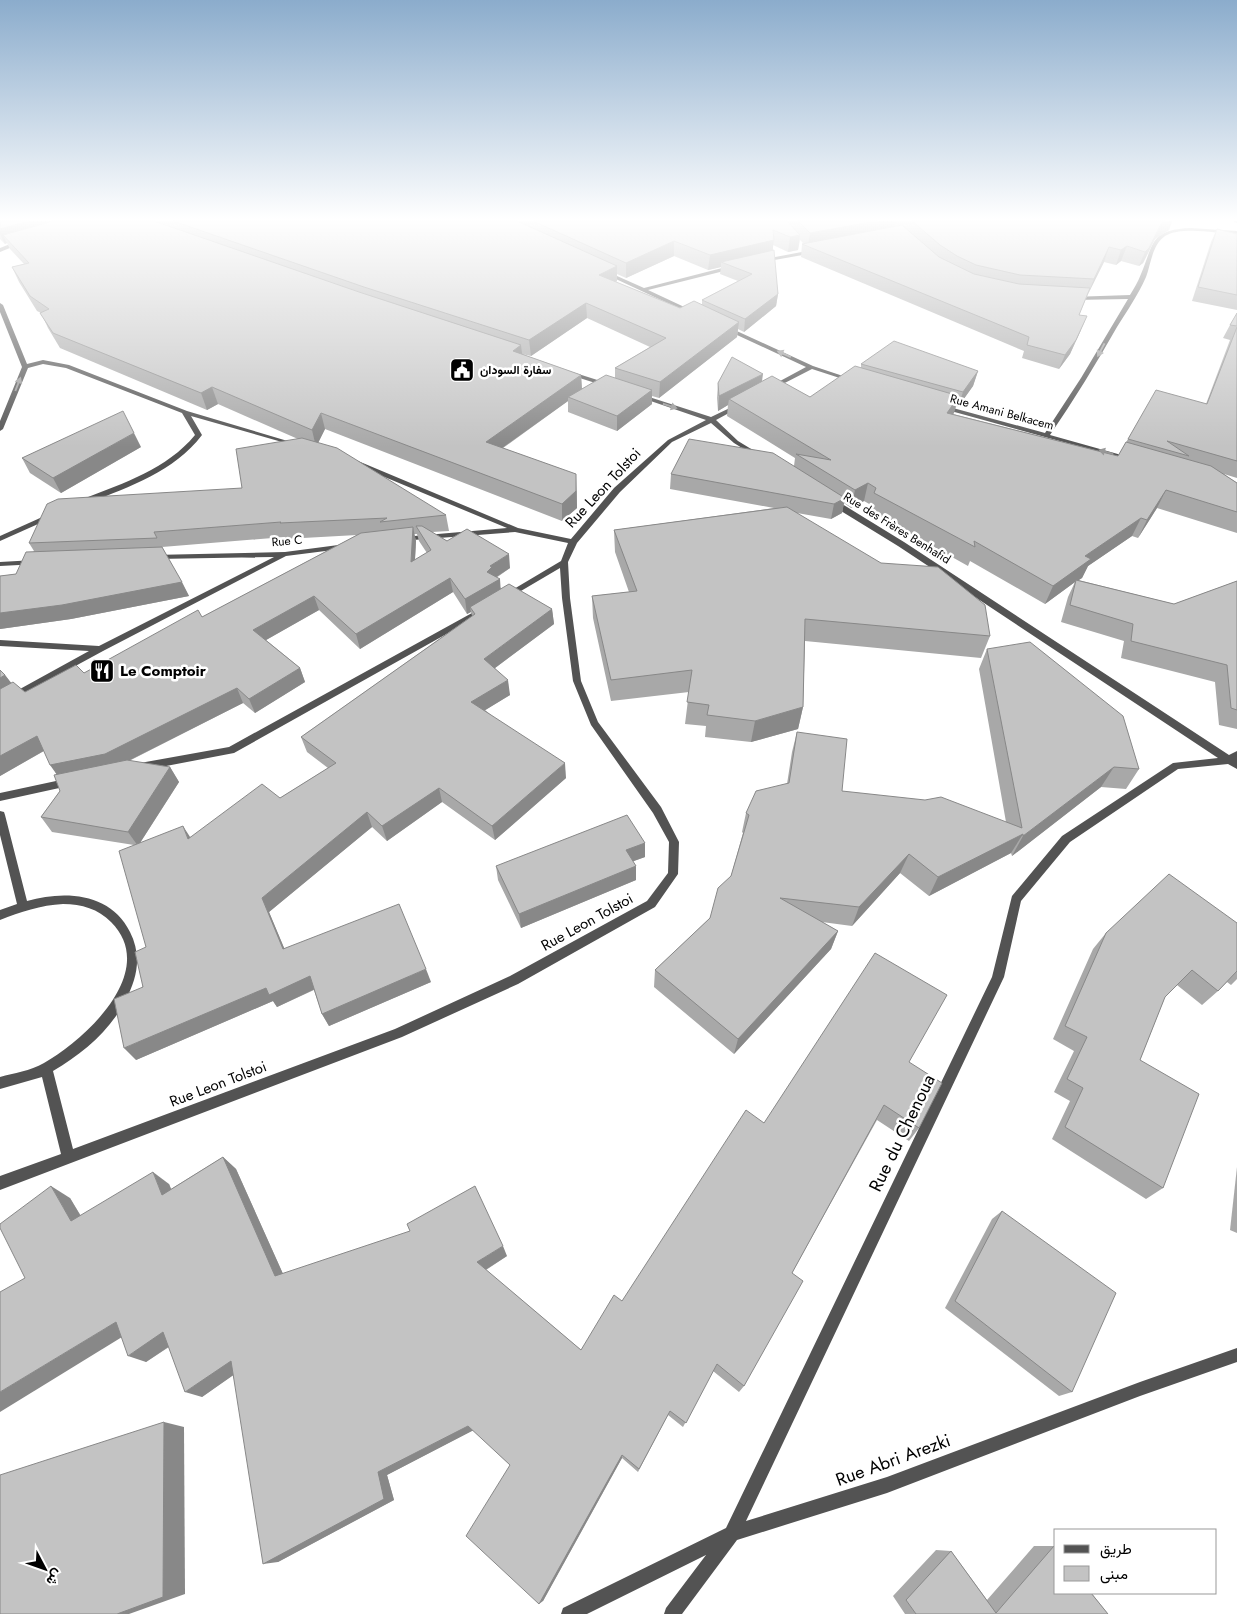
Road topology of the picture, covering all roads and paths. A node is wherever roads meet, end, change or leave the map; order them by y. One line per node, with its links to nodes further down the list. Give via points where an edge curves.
1 (656, 296): 5 (street)
2 (1062, 297): 3 (street)
3 (1131, 297): 19 (street, one-way to 19, via 1098,358)
4 (0, 305): 8 (street)
5 (704, 318)
6 (722, 326): 7 (street, one-way to 6)
7 (810, 366): 10 (street); 12 (street)
8 (25, 367): 16 (street, via 43,362 68,366); 18 (street, one-way to 8)
9 (562, 370): 11 (street)
10 (863, 384)
11 (618, 389)
12 (761, 393)
13 (637, 395): 17 (street, one-way to 17)
14 (745, 402): 17 (street, Rue Leon Tolstoi)
15 (936, 406): 19 (street, Rue Amani Belkacem)
16 (185, 412): 20 (street); 25 (street, via 199,435 191,447 172,462)
17 (712, 420): 21 (street, via 736,442); 30 (street, Rue Leon Tolstoi, via 670,441 617,490)
18 (0, 429)
19 (1047, 435): 23 (street, Rue Amani Belkacem, one-way to 19)
20 (308, 448)
21 (761, 458)
22 (344, 459): 27 (street)
23 (1142, 463)
24 (827, 498): 40 (street, Rue des Frères Benhafid)
25 (77, 505)
26 (60, 512): 28 (street)
27 (516, 530): 29 (street); 30 (street)
28 (0, 539)
29 (396, 540)
30 (573, 542): 35 (street, Rue Leon Tolstoi)
31 (359, 544): 32 (street, Rue C)
32 (285, 554): 33 (street, Rue C); 38 (street)
33 (147, 558)
34 (48, 561): 36 (street)
35 (564, 562): 41 (street, via 231,750); 49 (street, Rue Leon Tolstoi, via 577,681 594,723 657,810 674,842 673,874 651,904 514,980 398,1033)
36 (0, 564)
37 (0, 643): 38 (street)
38 (100, 649): 39 (street)
39 (0, 704)
40 (1234, 760): 52 (street, Rue du Chenoua, via 1176,766 1066,839 1016,899 998,977)
41 (126, 770)
42 (77, 781): 43 (street)
43 (0, 797)
44 (0, 815): 45 (street)
45 (24, 905): 46 (street); 47 (street, via 58,899 88,902 112,914 128,935 132,962 124,992 104,1023 73,1051)
46 (0, 915)
47 (46, 1069): 48 (street); 49 (street)
48 (0, 1083)
49 (68, 1156): 50 (street, Rue Leon Tolstoi)
50 (0, 1183)
51 (1237, 1356): 52 (street, Rue Abri Arezki, via 1140,1389 887,1485)
52 (732, 1534): 53 (street, Rue Abri Arezki); 54 (street, Rue du Chenoua)
53 (569, 1614)
54 (672, 1614)

